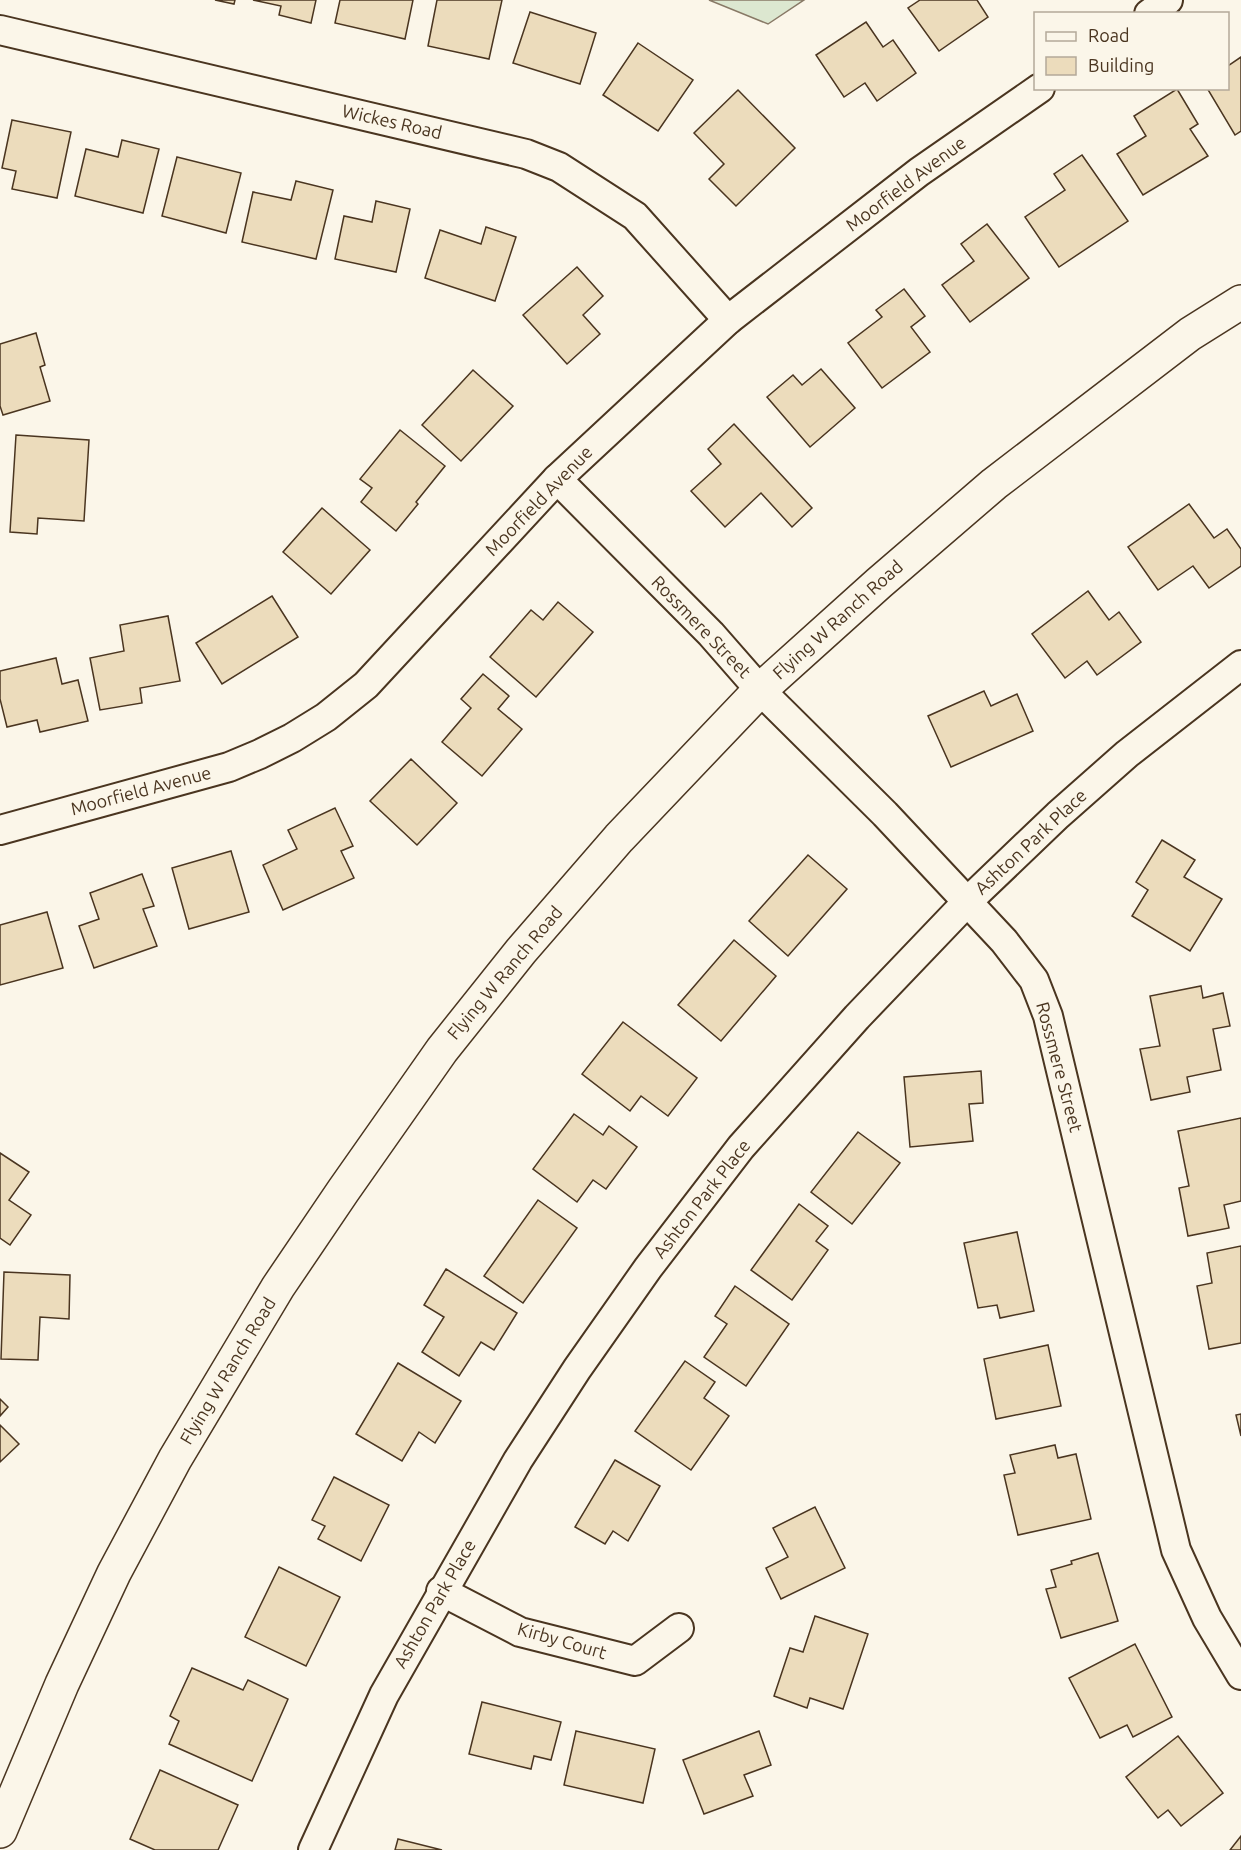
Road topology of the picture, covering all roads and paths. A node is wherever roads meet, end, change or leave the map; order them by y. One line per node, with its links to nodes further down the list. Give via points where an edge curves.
1 (1168, 0): 2 (street)
2 (1152, 12)
3 (0, 30): 6 (street, Wickes Road, via 526,154 559,167 635,216)
4 (1037, 90): 6 (street, Moorfield Avenue, via 919,172)
5 (1241, 302): 9 (street, Flying W Ranch Road, via 1190,334 994,484)
6 (728, 320): 7 (street, Moorfield Avenue)
7 (557, 480): 9 (street, Rossmere Street, via 711,634); 10 (street, Moorfield Avenue, via 366,685 326,717 229,767)
8 (1241, 665): 11 (street, Ashton Park Place, via 1127,754)
9 (760, 690): 11 (street, Rossmere Street); 15 (street, Flying W Ranch Road, via 619,838 520,951 442,1050 278,1287 175,1459 114,1573)
10 (0, 830)
11 (967, 902): 12 (street, Ashton Park Place, via 741,1147 648,1268 518,1460); 14 (street, Rossmere Street, via 1034,980 1048,1016 1176,1550 1207,1618)
12 (441, 1591): 13 (street, Kirby Court, via 520,1632 635,1661); 16 (street, Ashton Park Place, via 384,1695)
13 (679, 1628)
14 (1241, 1675)
15 (0, 1831)
16 (313, 1850)

